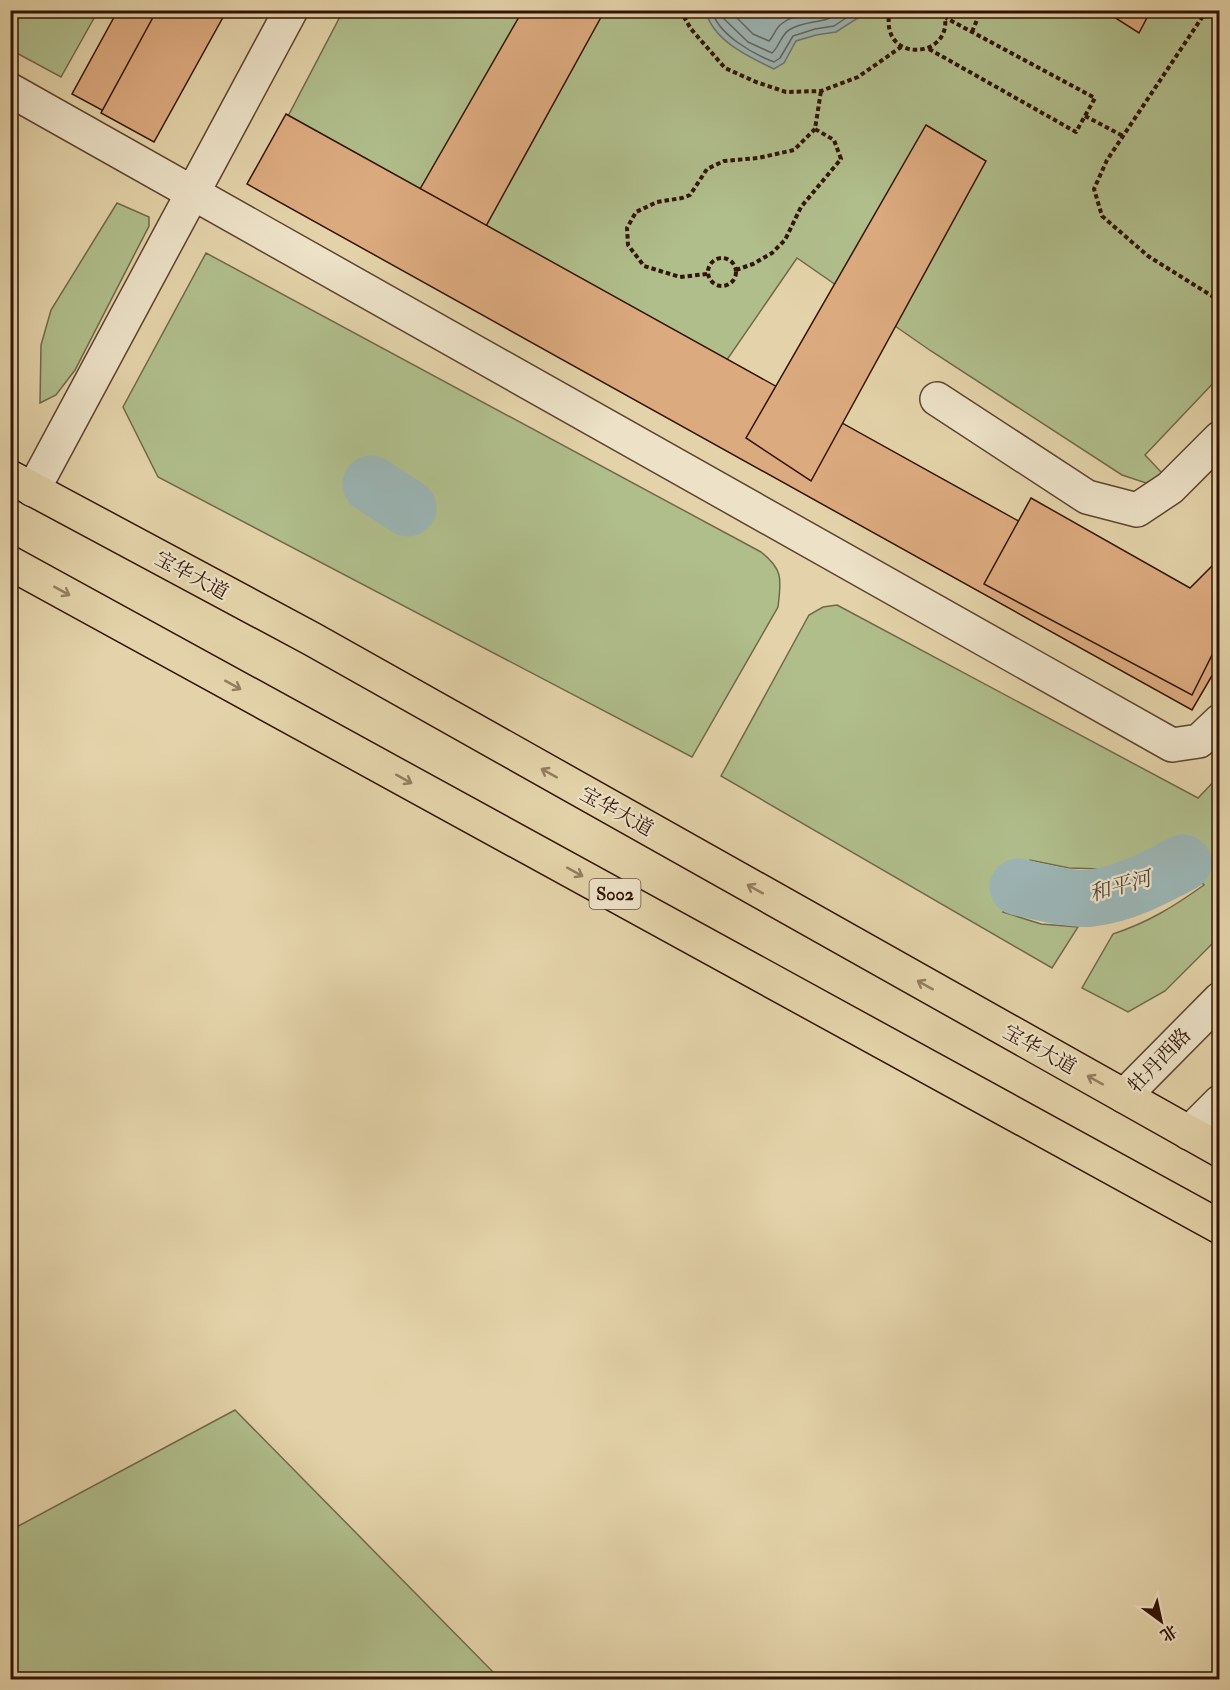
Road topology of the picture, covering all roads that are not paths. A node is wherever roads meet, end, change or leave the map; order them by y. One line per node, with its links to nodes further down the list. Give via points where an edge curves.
1 (291, 10): 3 (street)
2 (10, 90): 3 (street)
3 (193, 193): 6 (street); 8 (street, via 1172,745 1199,741)
4 (937, 399): 5 (street, via 1087,497 1137,510 1170,488)
5 (1220, 438)
6 (22, 484): 10 (main road, 宝华大道, one-way to 6, via 312,639)
7 (10, 563): 14 (main road, S002, one-way to 14)
8 (1220, 721)
9 (1220, 999): 10 (street, 牡丹西路)
10 (1124, 1096): 12 (main road, 宝华大道)
11 (1220, 1102): 12 (street)
12 (1189, 1133): 13 (main road, 宝华大道)
13 (1220, 1150)
14 (1220, 1227)

